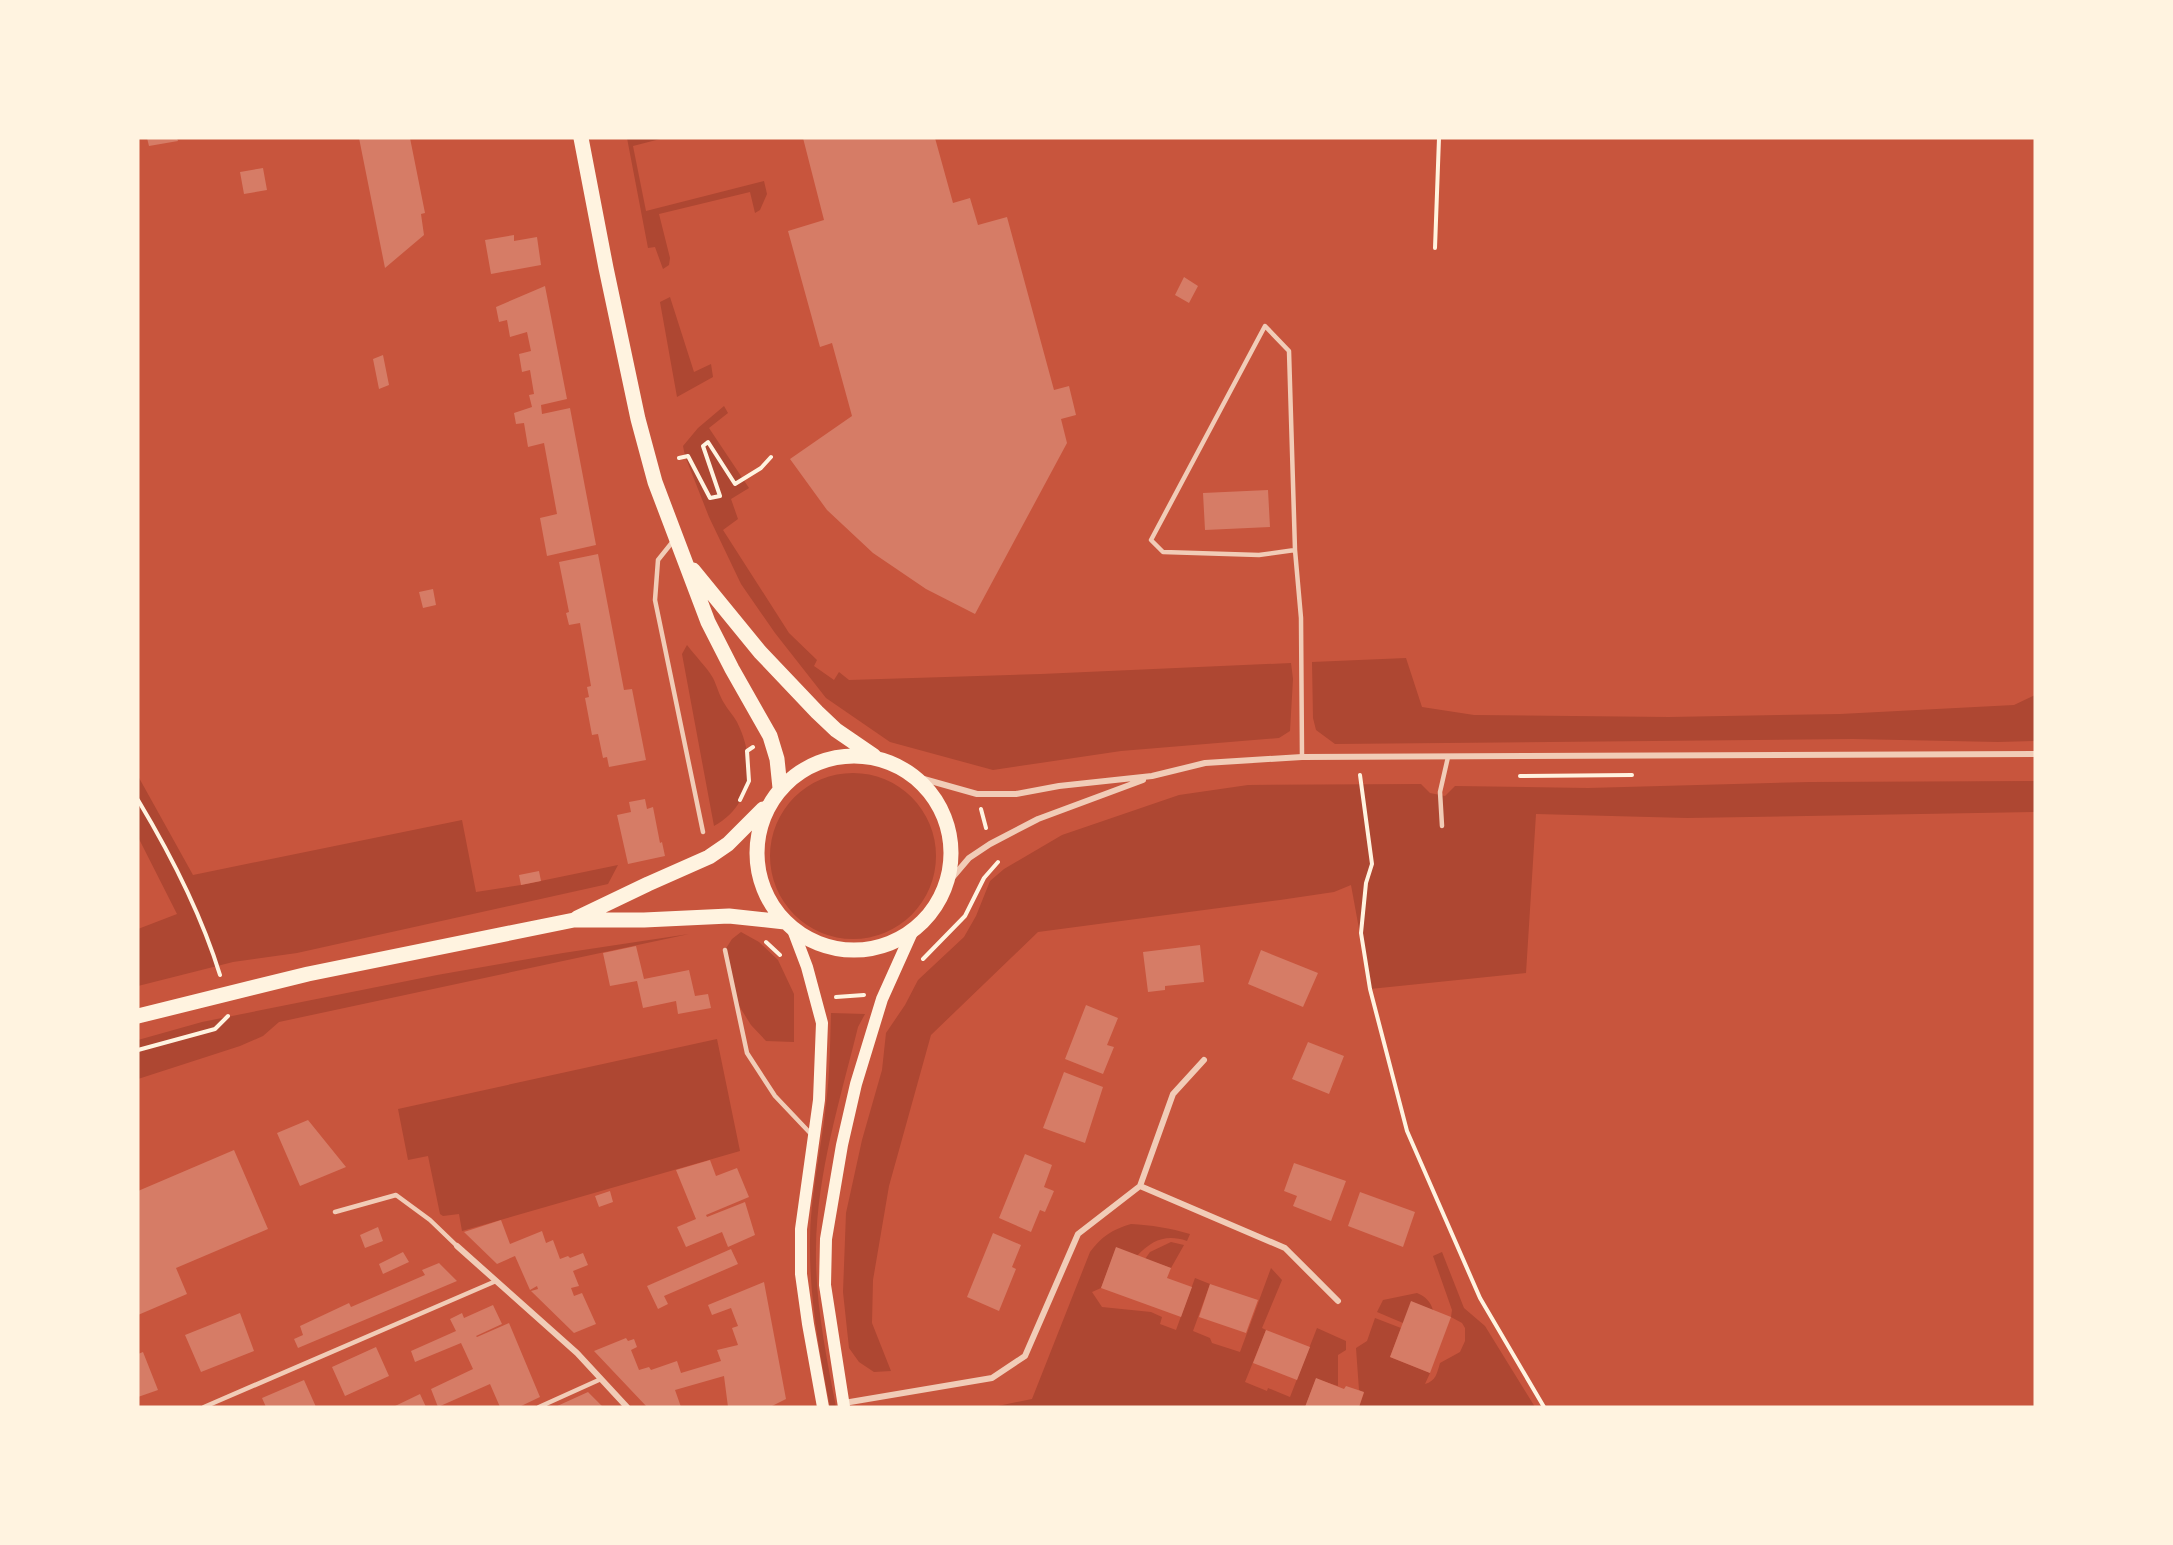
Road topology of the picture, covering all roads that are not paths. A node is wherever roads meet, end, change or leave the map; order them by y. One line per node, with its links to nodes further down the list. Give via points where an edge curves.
1 (581, 138): 2 (main road, via 638,419)
2 (675, 538): 4 (main road); 14 (lane, via 658,560 655,600)
3 (1295, 550): 3 (lane, via 1259,555 1162,552 1151,540 1265,326 1288,351); 6 (lane, via 1301,618)
4 (687, 562): 8 (main road, via 760,652 817,712); 11 (main road, via 708,622 770,736)
5 (2035, 754): 7 (street)
6 (1302, 757): 7 (street); 10 (street, via 1205,763)
7 (1448, 757): 13 (lane, via 1440,792)
8 (876, 758): 9 (main road); 11 (main road, via 859,755 825,759 808,766)
9 (913, 776): 10 (street, via 977,794 1016,794); 15 (main road, via 928,790 947,825 951,845)
10 (1152, 776): 15 (street, via 1038,819 1000,839 969,858)
11 (780, 788): 12 (main road)
12 (769, 803): 16 (main road, via 728,844 709,857); 17 (main road, via 759,827 759,878 770,902)
13 (1442, 826)
14 (703, 832)
15 (946, 885): 18 (main road, via 938,902)
16 (574, 920): 17 (main road, via 729,916); 20 (main road, via 308,974)
17 (789, 926): 18 (main road, via 826,946 863,950 881,947); 22 (main road, via 816,996 822,1023 819,1100)
18 (913, 930): 29 (main road, via 882,999 856,1084 825,1239 825,1286)
19 (725, 950): 22 (lane, via 747,1053 775,1096)
20 (138, 1016)
21 (1204, 1060): 23 (street, via 1173,1094)
22 (813, 1136): 33 (main road, via 801,1229 801,1274)
23 (1140, 1186): 27 (street, via 1285,1248); 29 (street, via 1078,1234 1025,1356 992,1378)
24 (335, 1212): 25 (lane, via 396,1195)
25 (457, 1246): 26 (street)
26 (496, 1281): 28 (street); 30 (lane)
27 (1338, 1301)
28 (601, 1379): 31 (lane); 32 (street)
29 (844, 1405)
30 (204, 1407)
31 (539, 1407)
32 (627, 1407)
33 (823, 1407)

